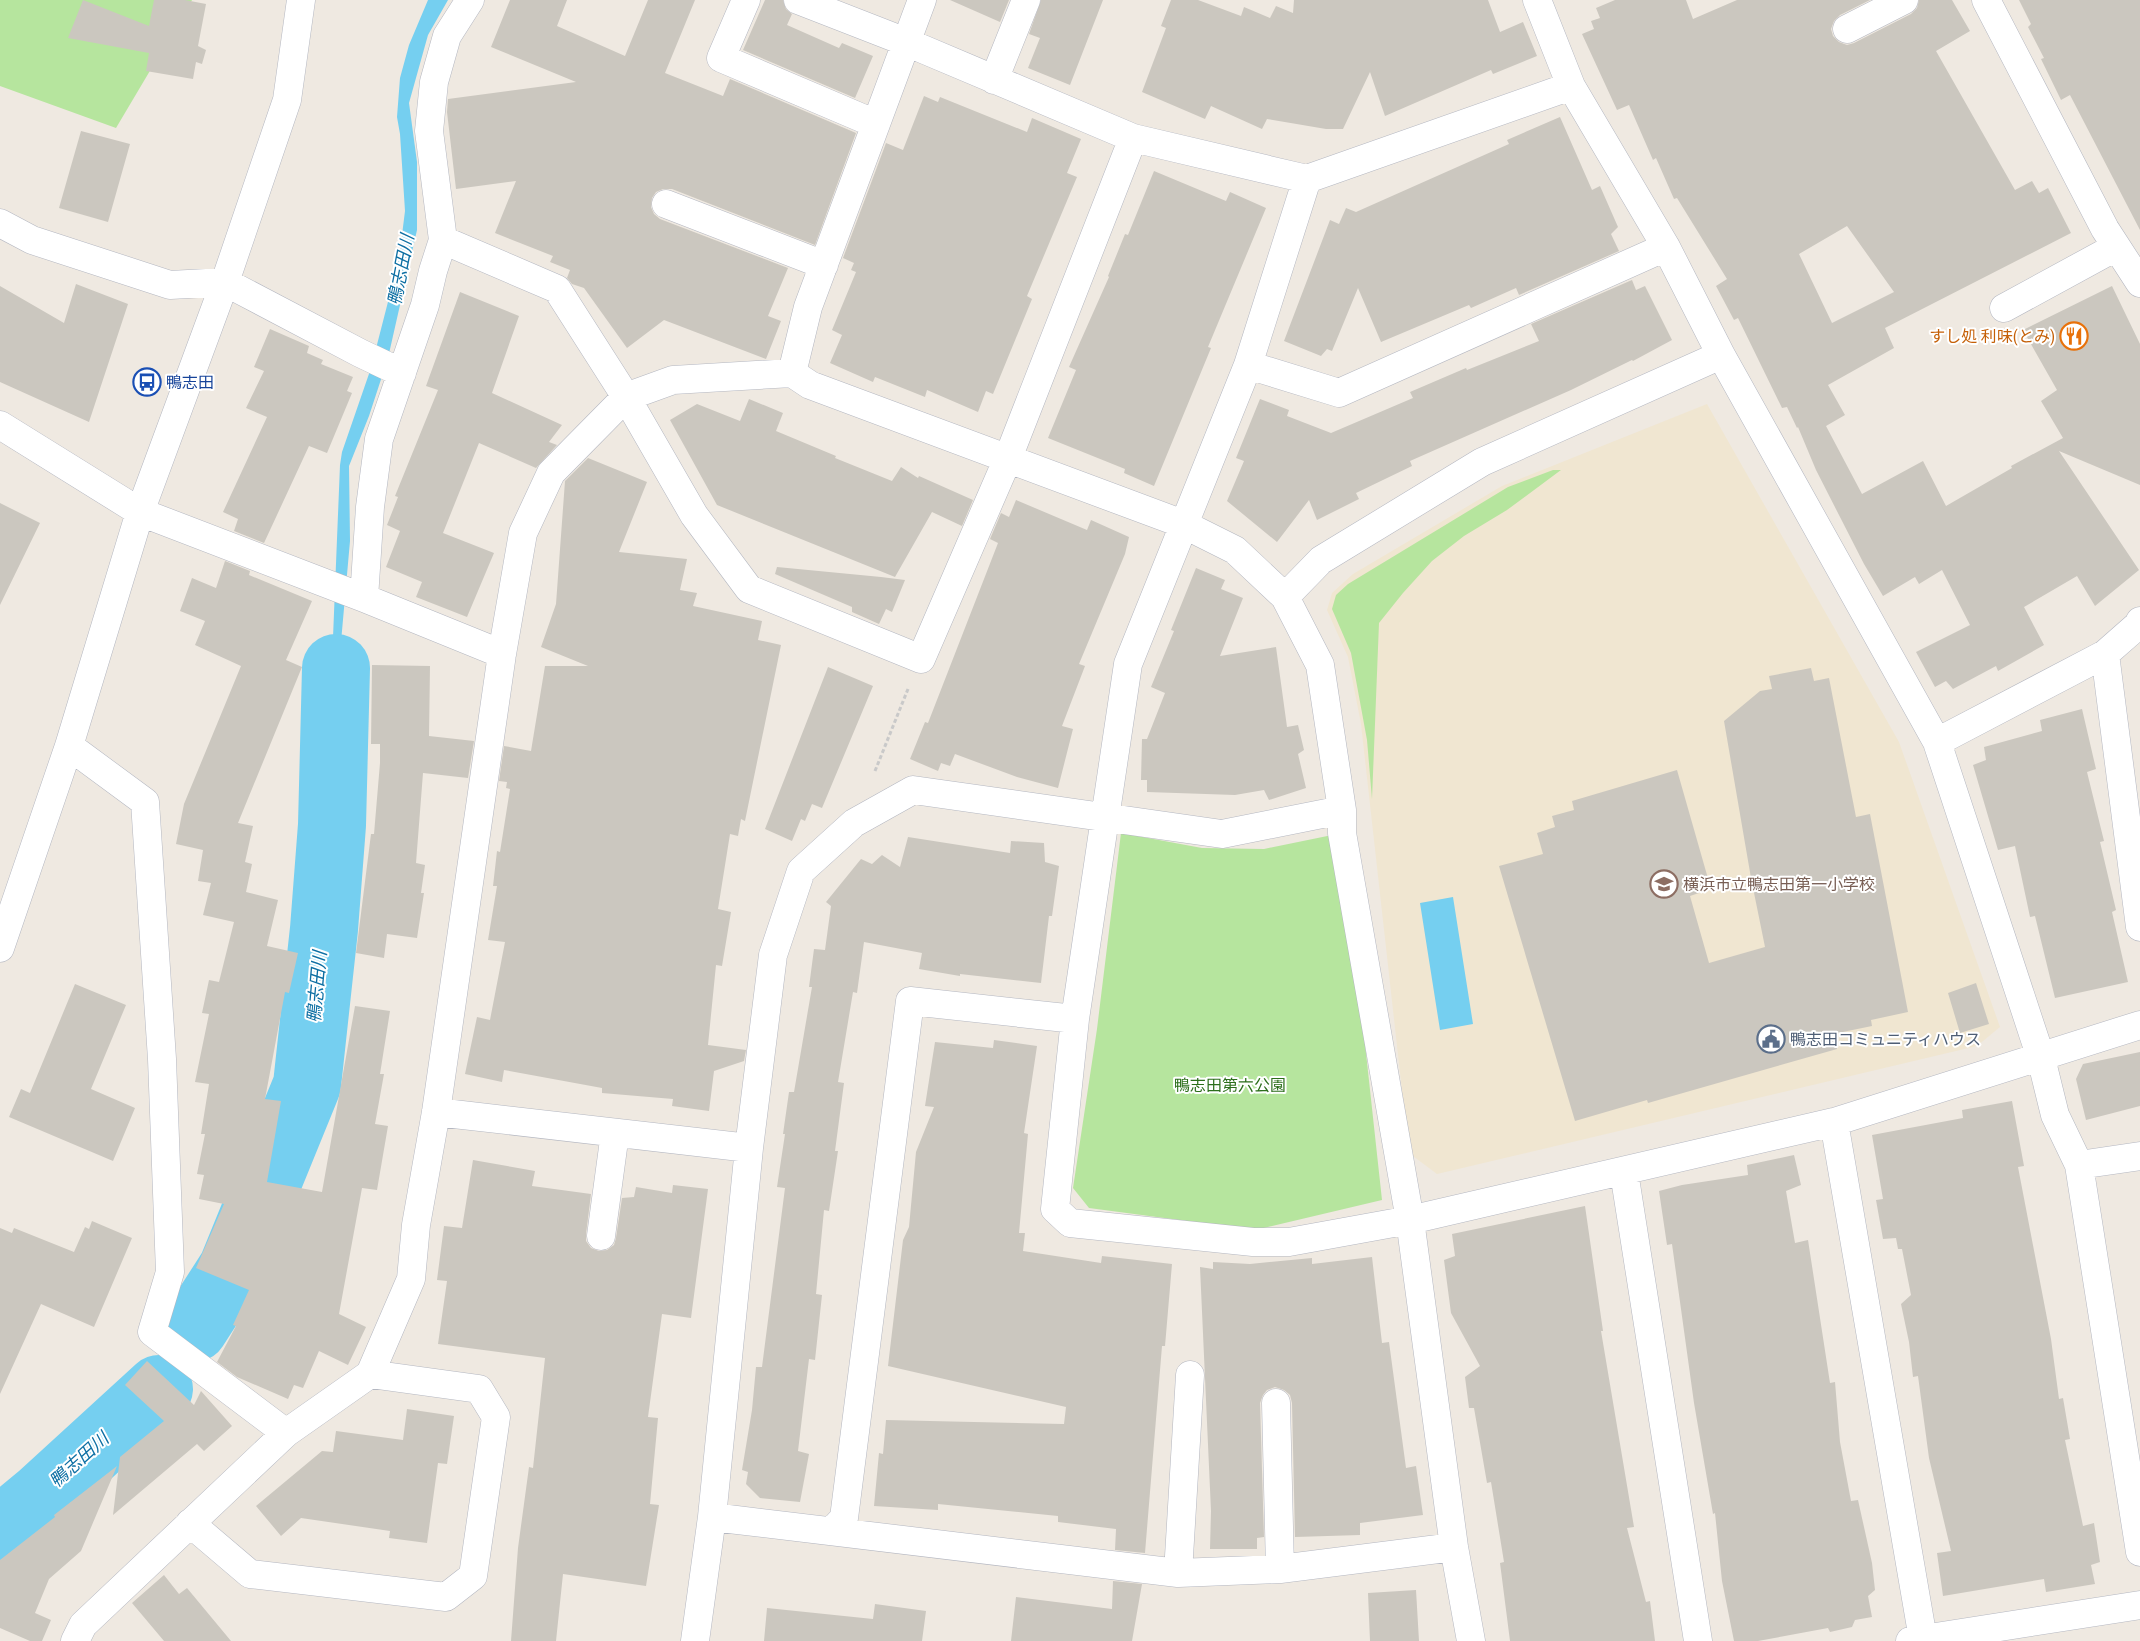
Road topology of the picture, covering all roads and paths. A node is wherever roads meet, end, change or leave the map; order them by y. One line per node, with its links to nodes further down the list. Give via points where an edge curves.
1 (301, 0): 23 (street, via 287,100)
2 (470, 0): 19 (street, via 447,36 430,106 429,131)
3 (746, 0): 14 (street, via 721,58)
4 (798, 0): 11 (street)
5 (922, 0): 11 (street)
6 (1026, 0): 12 (street)
7 (1537, 0): 13 (street)
8 (1904, 0): 10 (street)
9 (1986, 0): 21 (street)
10 (1847, 29)
11 (906, 42): 12 (street); 14 (street)
12 (994, 80): 15 (street)
13 (1571, 86): 16 (street); 20 (street)
14 (876, 124): 22 (street)
15 (1133, 138): 16 (street); 32 (street)
16 (1307, 179): 27 (street)
17 (666, 204): 22 (street)
18 (0, 223): 23 (street, via 32,240 170,285)
19 (443, 240): 28 (street, via 425,305); 30 (street, via 557,289)
20 (1666, 247): 26 (street); 27 (street, via 1339,393)
21 (2116, 247): 24 (street); 25 (street)
22 (824, 265): 29 (street, via 808,306)
23 (225, 282): 28 (street); 33 (street)
24 (2140, 283)
25 (2004, 308)
26 (1721, 355): 35 (street, via 1482,462 1321,560); 41 (street)
27 (1248, 365): 34 (street)
28 (398, 371): 36 (street, via 379,439 370,507)
29 (792, 373): 30 (street, via 673,380); 32 (street, via 810,385)
30 (626, 398): 38 (street, via 551,473 523,534); 40 (street, via 694,515 750,589)
31 (0, 426): 33 (street)
32 (1008, 458): 34 (street); 40 (street)
33 (140, 512): 36 (street); 42 (street)
34 (1183, 524): 35 (street, via 1235,550); 44 (street, via 1128,664)
35 (1285, 597): 43 (street, via 1320,665)
36 (364, 598): 38 (street)
37 (2140, 621): 39 (street)
38 (502, 654): 51 (street)
39 (2105, 654): 41 (street); 46 (street)
40 (921, 658): 45 (path)
41 (1937, 742): 50 (street)
42 (69, 746): 47 (street); 63 (street, via 146,802 162,1059 170,1272 152,1332)
43 (1342, 810): 44 (street, via 1222,834); 58 (street, via 1342,833)
44 (1106, 818): 45 (street, via 913,790); 48 (street)
45 (854, 823): 54 (street, via 801,871 773,955)
46 (2140, 927)
47 (0, 948)
48 (1075, 1019): 58 (street, via 1055,1209 1070,1224 1253,1242 1289,1242); 66 (street, via 910,1001 844,1518)
49 (2140, 1025): 50 (street)
50 (2041, 1058): 52 (street); 56 (street, via 2055,1115)
51 (436, 1112): 53 (street); 60 (street, via 410,1279)
52 (1834, 1122): 57 (street); 72 (street)
53 (615, 1133): 54 (street); 59 (street)
54 (749, 1148): 64 (street)
55 (2140, 1156): 56 (street)
56 (2079, 1164): 68 (street)
57 (1624, 1172): 58 (street); 76 (street)
58 (1410, 1220): 67 (street)
59 (601, 1236)
60 (370, 1374): 63 (street); 65 (street, via 479,1389 496,1417 473,1576 446,1597 250,1574)
61 (1190, 1375): 70 (street)
62 (1276, 1403): 69 (street)
63 (286, 1432): 65 (street)
64 (712, 1517): 66 (street); 74 (street)
65 (190, 1523): 73 (street, via 83,1625)
66 (832, 1531): 70 (street)
67 (1454, 1547): 69 (street); 75 (street)
68 (2140, 1552)
69 (1280, 1570): 70 (street)
70 (1178, 1573)
71 (2140, 1605): 72 (street)
72 (1916, 1640)
73 (75, 1641)
74 (695, 1641)
75 (1471, 1641)
76 (1698, 1641)

